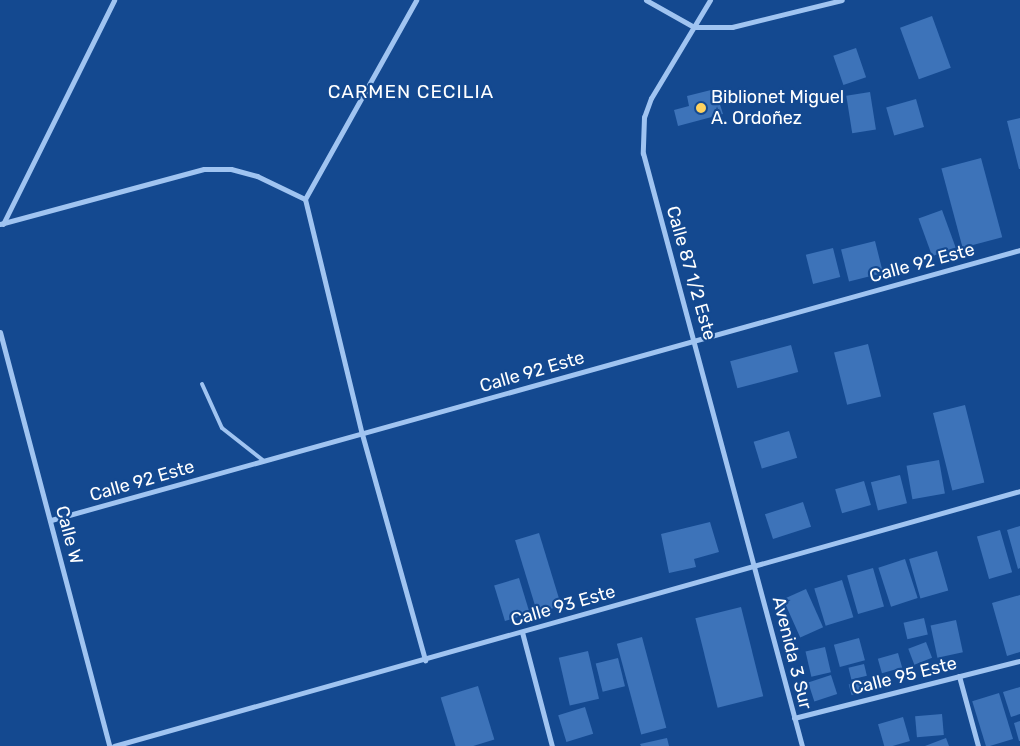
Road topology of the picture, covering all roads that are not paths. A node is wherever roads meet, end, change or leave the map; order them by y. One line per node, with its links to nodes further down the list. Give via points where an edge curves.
1 (114, 0): 8 (street)
2 (416, 0): 7 (street)
3 (646, 0): 6 (street)
4 (710, 0): 6 (street, Calle 87 1/2 Este)
5 (842, 0): 6 (street, via 732,27)
6 (694, 27): 11 (street, Calle 87 1/2 Este, via 652,98 641,141)
7 (305, 198): 8 (street, via 257,176 231,169 204,169); 13 (street)
8 (1, 224)
9 (1020, 250): 11 (street, Calle 92 Este)
10 (0, 332): 16 (street, Calle W)
11 (694, 340): 13 (street, Calle 92 Este); 17 (street, Calle 87 1/2 Este)
12 (202, 384): 14 (lane, via 222,428)
13 (362, 434): 14 (street, Calle 92 Este); 19 (street)
14 (264, 461): 16 (street, Calle 92 Este)
15 (1020, 491): 17 (street, Calle 93 Este)
16 (51, 520): 23 (street, Calle W)
17 (757, 566): 18 (street, Calle 93 Este); 22 (street, Avenida 3 Sur)
18 (522, 632): 19 (street, Calle 93 Este); 25 (street)
19 (425, 660): 24 (street, Calle 93 Este)
20 (1020, 660): 21 (street, Calle 95 Este)
21 (959, 676): 22 (street, Calle 95 Este); 27 (street)
22 (794, 718): 26 (street, Avenida 3 Sur)
23 (109, 746)
24 (114, 746)
25 (552, 746)
26 (802, 746)
27 (978, 746)

